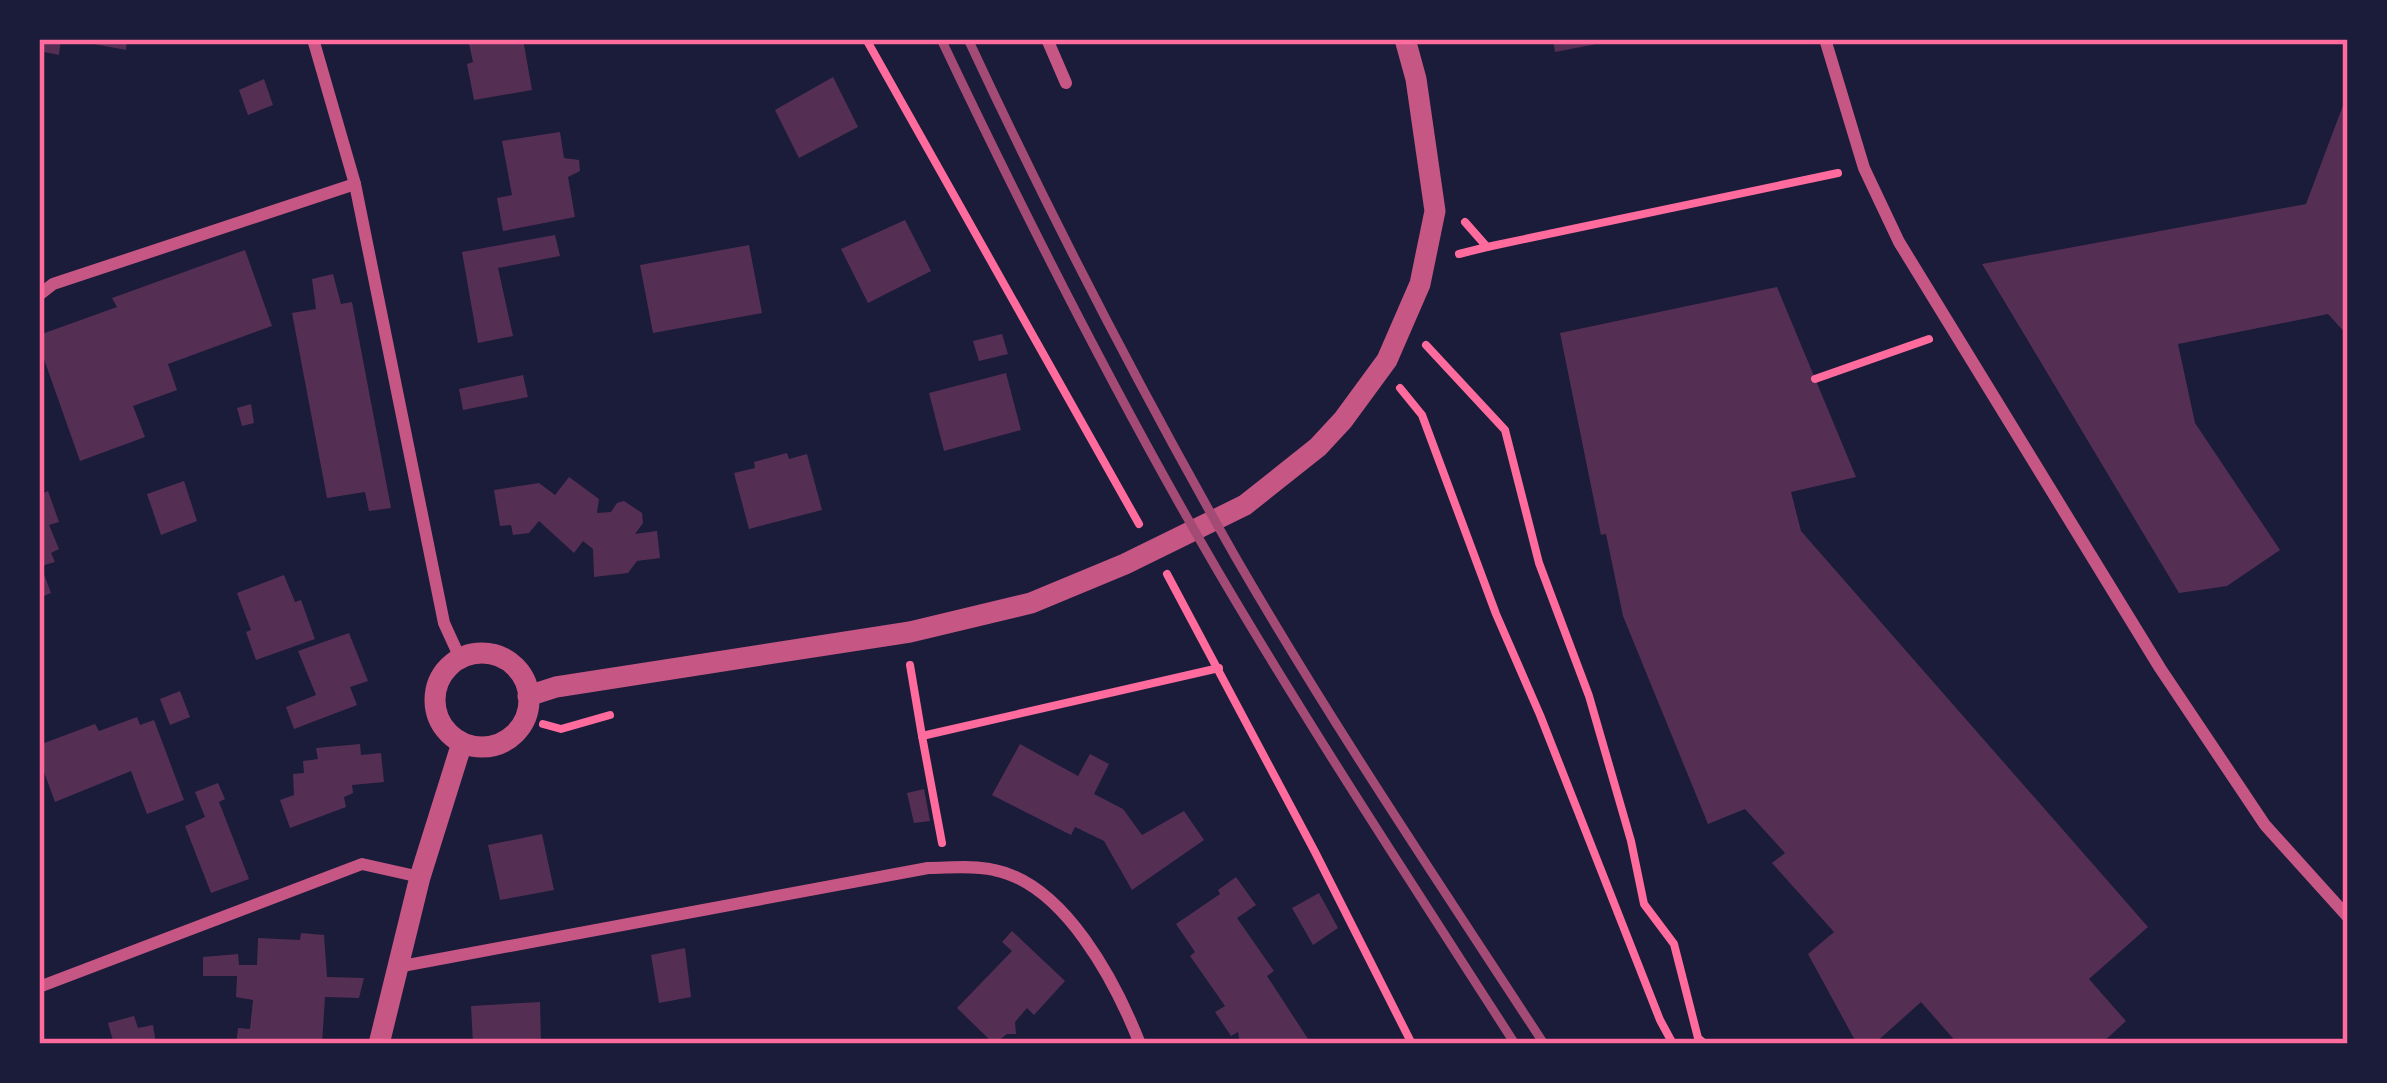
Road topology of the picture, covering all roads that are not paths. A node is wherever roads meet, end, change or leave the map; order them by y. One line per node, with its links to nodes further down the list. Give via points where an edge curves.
1 (314, 39): 6 (street)
2 (1047, 39): 5 (street)
3 (1405, 39): 9 (street, via 1436,211 1420,284 1387,360 1343,420 1245,506 1030,603 910,632)
4 (1825, 39): 12 (street, via 1864,168 1899,242 2215,751 2265,825)
5 (1066, 83)
6 (355, 184): 7 (street, via 53,284); 8 (street, via 444,623)
7 (39, 296)
8 (460, 658): 9 (street, via 505,659); 10 (street, via 439,679 435,709)
9 (529, 696): 10 (street, via 515,733 490,746)
10 (462, 743): 11 (street)
11 (420, 877): 13 (street); 14 (street, via 362,863)
12 (2348, 917)
13 (396, 967): 15 (street); 16 (street, via 928,868 996,870 1051,897 1118,989)
14 (39, 986)
15 (379, 1044)
16 (1140, 1044)

